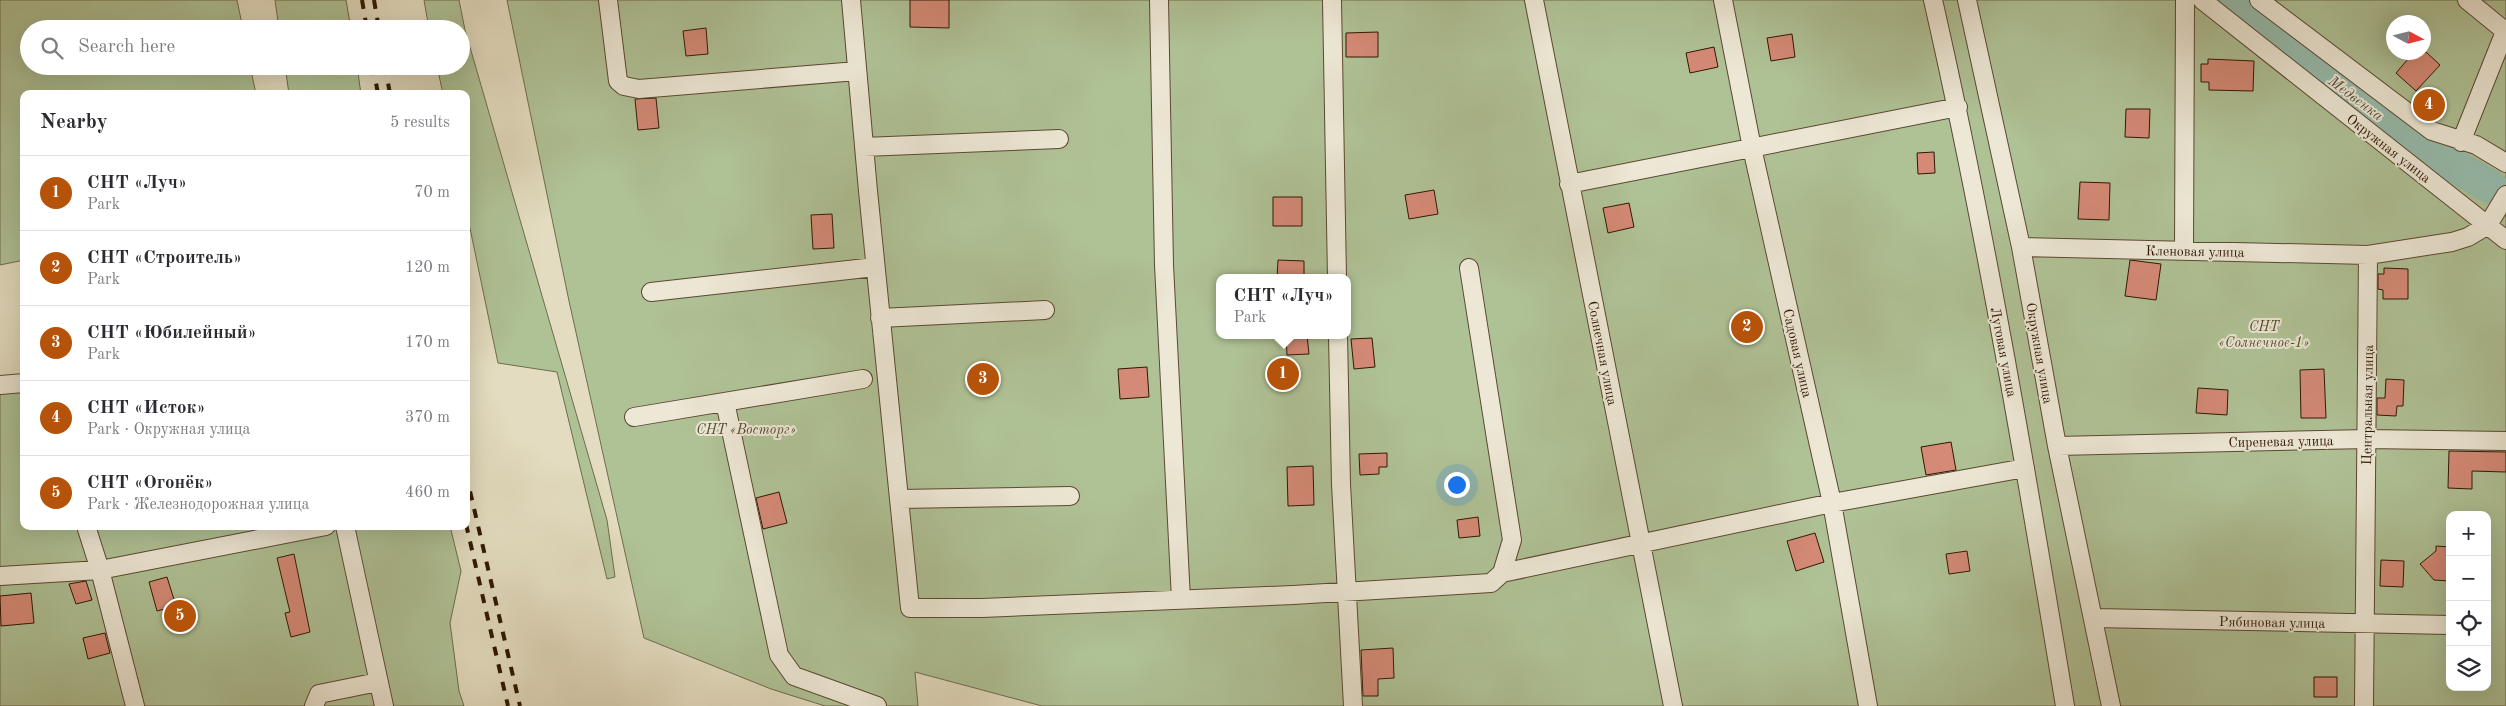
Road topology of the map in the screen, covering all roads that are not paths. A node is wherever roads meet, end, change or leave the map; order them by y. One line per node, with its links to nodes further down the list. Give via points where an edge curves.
1 (608, 0): 14 (street, via 618,81 624,86 640,89)
2 (851, 0): 14 (street)
3 (1159, 0): 55 (street, via 1164,265)
4 (1332, 0): 30 (street)
5 (1534, 0): 21 (street, Солнечная улица)
6 (1724, 0): 19 (street, Садовая улица)
7 (1933, 0): 15 (street, Луговая улица)
8 (1967, 0): 25 (street, Окружная улица)
9 (2185, 0): 26 (street)
10 (2202, 0): 23 (street, Окружная улица)
11 (2259, 0): 17 (street, via 2432,131)
12 (2467, 0): 13 (street)
13 (2506, 30): 17 (street)
14 (857, 71): 18 (street)
15 (1958, 107): 19 (street); 43 (street, Луговая улица)
16 (1059, 139): 18 (street)
17 (2462, 142): 20 (street, via 2476,145)
18 (864, 147): 28 (street)
19 (1752, 148): 21 (street); 46 (street, Садовая улица)
20 (2506, 163)
21 (1569, 184): 50 (street, Солнечная улица)
22 (2504, 199): 23 (street)
23 (2488, 225): 24 (street, Окружная улица); 27 (street, via 2452,242)
24 (2506, 240)
25 (2021, 248): 26 (street, Кленовая улица); 42 (street, Окружная улица)
26 (2184, 251): 27 (street, Кленовая улица)
27 (2368, 255): 40 (street, Центральная улица)
28 (875, 267): 31 (street); 33 (street)
29 (1469, 268): 52 (street, via 1512,540)
30 (1337, 274)
31 (651, 292)
32 (1045, 310): 33 (street)
33 (880, 318): 45 (street)
34 (1338, 339): 54 (street)
35 (863, 379): 38 (street)
36 (20, 383): 37 (street)
37 (0, 385)
38 (725, 402): 39 (street); 63 (street, via 779,655 794,676)
39 (634, 417)
40 (2367, 439): 41 (street, Сиреневая улица); 42 (street, Сиреневая улица); 57 (street, Центральная улица)
41 (2506, 441)
42 (2057, 446): 56 (street, Окружная улица)
43 (2026, 468): 46 (street); 67 (street, Луговая улица)
44 (1070, 496): 45 (street)
45 (899, 499): 55 (street, via 910,608)
46 (1832, 503): 50 (street); 66 (street, Садовая улица)
47 (87, 530): 51 (street)
48 (305, 530): 51 (street)
49 (346, 530): 59 (street)
50 (1642, 545): 52 (street); 65 (street, Солнечная улица)
51 (100, 570): 53 (street); 60 (street)
52 (1502, 573): 54 (street, via 1491,583 1477,585)
53 (0, 576)
54 (1347, 592): 55 (street); 64 (street)
55 (1182, 600)
56 (2094, 618): 57 (street, Рябиновая улица); 68 (street, Окружная улица)
57 (2364, 624): 58 (street, Рябиновая улица); 69 (street, Центральная улица)
58 (2446, 625)
59 (378, 682): 61 (street, via 319,694); 62 (street)
60 (135, 706)
61 (314, 706)
62 (384, 706)
63 (877, 706)
64 (1353, 706)
65 (1673, 706)
66 (1868, 706)
67 (2065, 706)
68 (2111, 706)
69 (2364, 706)

